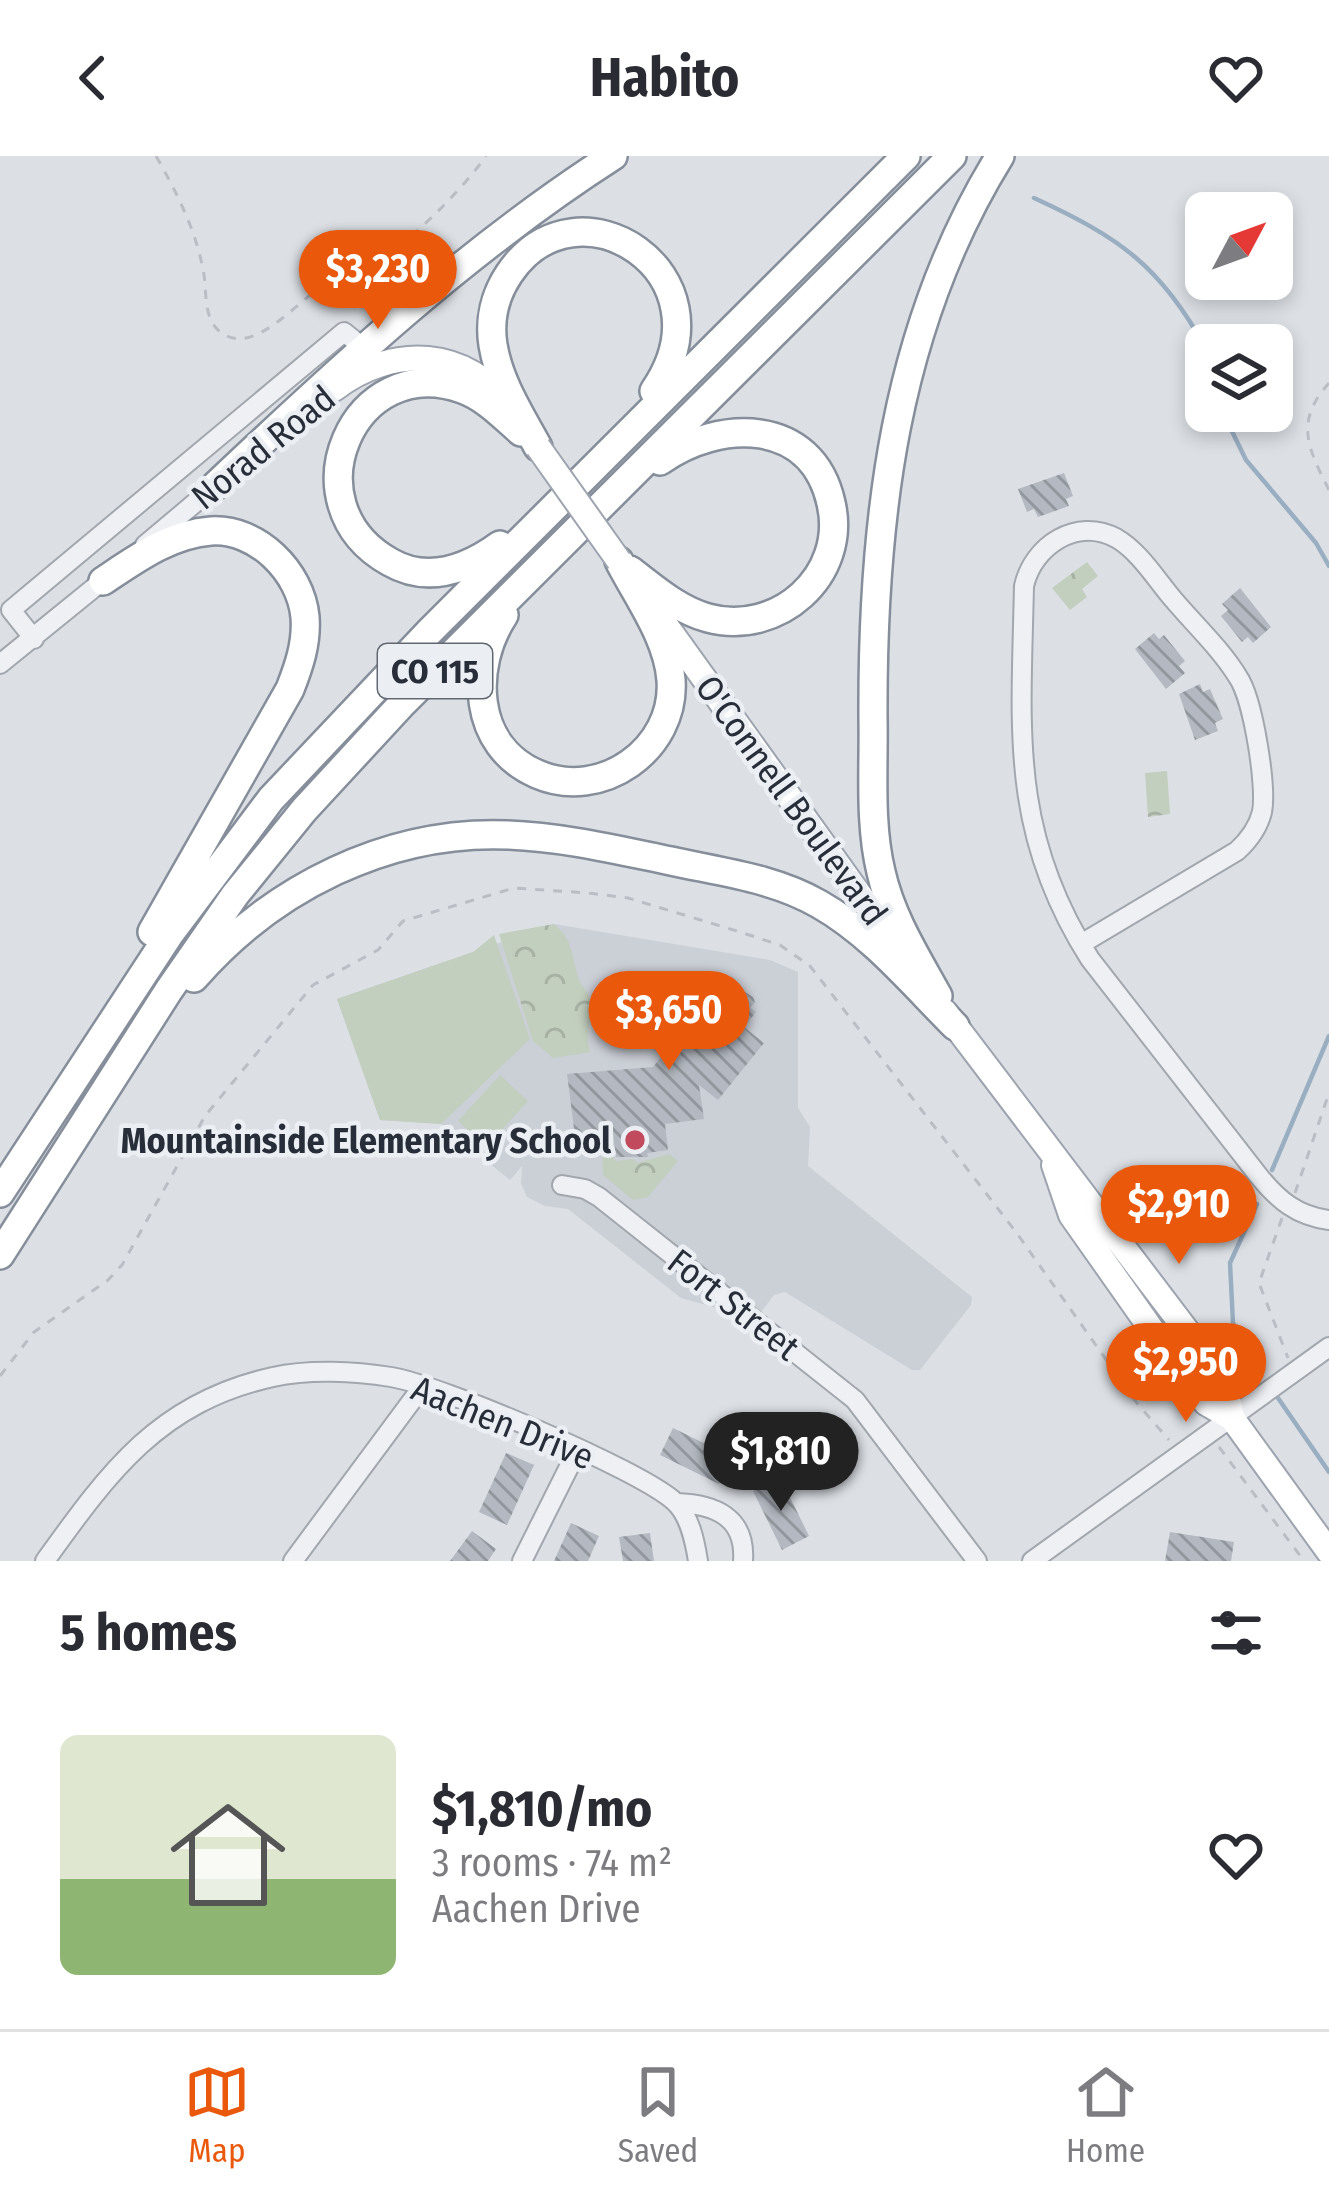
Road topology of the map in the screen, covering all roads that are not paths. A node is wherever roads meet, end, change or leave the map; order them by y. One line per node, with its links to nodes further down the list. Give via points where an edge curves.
1 (613, 156): 5 (highway, via 532,211)
2 (906, 156): 7 (highway, CO 115)
3 (952, 156): 9 (highway, CO 115)
4 (1000, 156): 18 (highway, via 936,284 906,373 883,493 873,621 880,871 900,927)
5 (364, 349): 8 (highway); 14 (street, via 344,332)
6 (538, 446): 7 (highway, via 498,366 492,321 499,292 515,265 546,241 586,232 625,242 669,286 677,339 663,378); 8 (main road, Norad Road, via 477,375 441,359 400,358 348,378); 10 (highway, via 476,394 418,384 379,400 350,429 337,489 360,538 384,560 421,573 463,567); 12 (main road, O'Connell Boulevard, bridge)
7 (583, 477): 10 (highway, CO 115)
8 (215, 486): 13 (street, Norad Road)
9 (603, 502): 11 (highway, CO 115); 12 (highway, via 695,440 739,431 795,449 832,505 821,571 800,599 766,618 727,621 685,610)
10 (552, 508): 20 (highway, CO 115, via 250,825)
11 (573, 533): 12 (highway, via 500,622 481,673 497,740 540,775 578,781 611,774 649,748 665,720 668,664); 21 (highway, CO 115, via 376,730 270,850)
12 (620, 561): 18 (main road, O'Connell Boulevard)
13 (103, 581): 15 (street, Norad Road); 20 (highway, via 182,536 224,531 246,538 293,579 304,607 304,646 290,689)
14 (5, 605): 15 (street)
15 (34, 639): 16 (street, Norad Road)
16 (0, 664)
17 (1081, 944): 17 (street, via 1032,834 1021,740 1026,575 1050,544 1088,531 1133,552 1238,677 1252,712 1263,802 1256,829 1237,851); 24 (street, via 1258,1175 1289,1207)
18 (955, 1026): 19 (main road, O'Connell Boulevard); 21 (highway, via 861,933 774,884 541,838 432,842 334,871 239,933 166,1013)
19 (1049, 1151): 26 (main road, O'Connell Boulevard); 27 (main road, O'Connell Boulevard, via 1071,1215)
20 (22, 1158): 23 (highway, CO 115)
21 (54, 1171): 25 (highway, CO 115)
22 (562, 1185): 41 (street, Fort Street, via 599,1197 855,1400)
23 (0, 1193)
24 (1329, 1220)
25 (0, 1255)
26 (1142, 1268): 27 (main road, via 1150,1299); 29 (main road, O'Connell Boulevard)
27 (1128, 1297): 30 (main road, O'Connell Boulevard)
28 (1329, 1347): 32 (street)
29 (1206, 1356): 30 (main road, via 1200,1375); 32 (main road, O'Connell Boulevard, via 1226,1384)
30 (1186, 1376): 32 (main road, O'Connell Boulevard, via 1206,1403)
31 (422, 1387): 33 (street, Aachen Drive); 36 (street, Aachen Drive, via 335,1372 275,1376 211,1399 129,1451); 37 (street)
32 (1232, 1418): 35 (main road, O'Connell Boulevard); 42 (street)
33 (577, 1450): 34 (street, Aachen Drive); 38 (street)
34 (676, 1503): 39 (street); 40 (street, Aachen Drive, via 736,1524)
35 (1329, 1552)
36 (45, 1561)
37 (293, 1561)
38 (522, 1561)
39 (698, 1561)
40 (743, 1561)
41 (977, 1561)
42 (1032, 1561)

